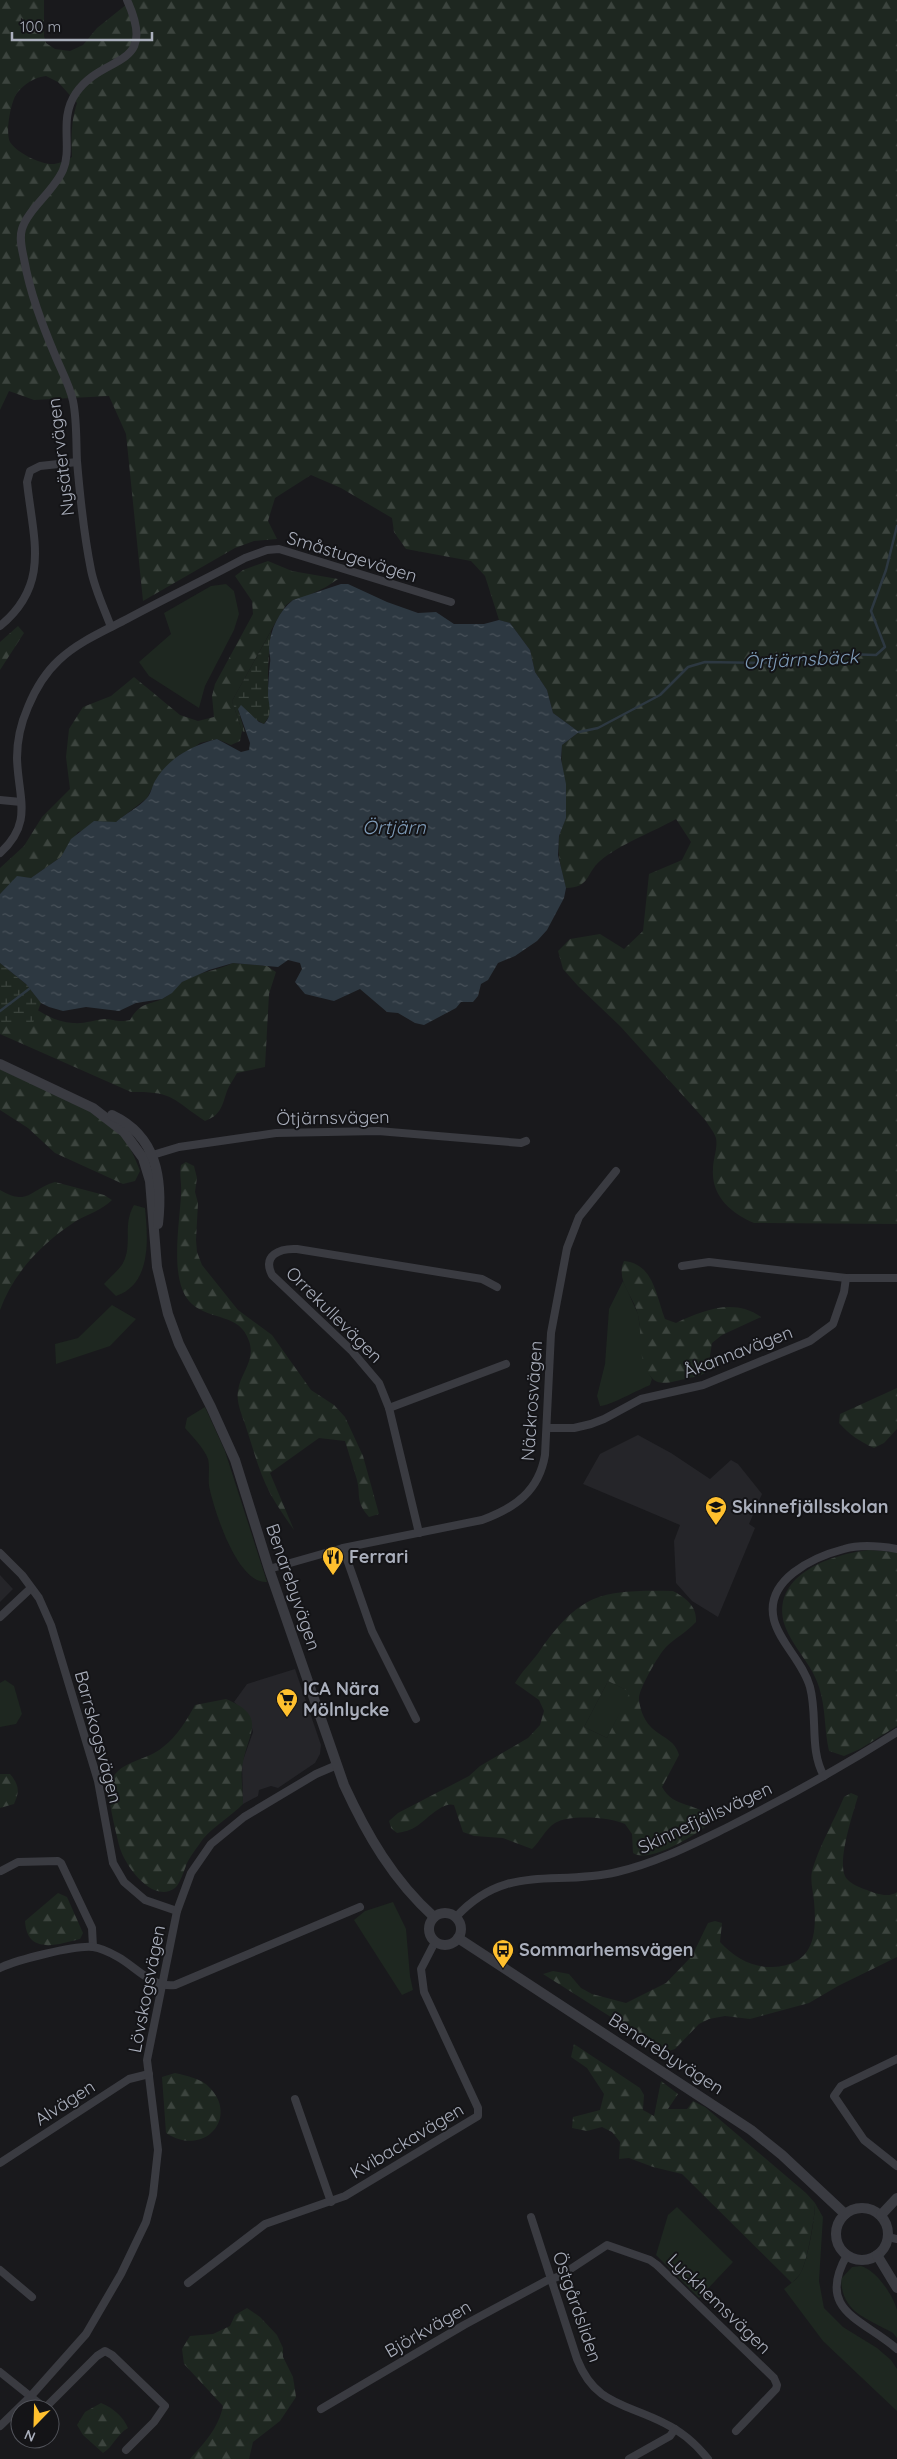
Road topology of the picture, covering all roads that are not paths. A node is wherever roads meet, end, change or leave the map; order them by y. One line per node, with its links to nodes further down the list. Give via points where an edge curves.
1 (128, 0): 2 (street, Nysätervägen, via 138,31 134,48 76,93 66,124 63,170 24,223 21,238 27,279 38,315 73,401)
2 (77, 462): 4 (street, via 40,466 30,471 27,482 35,558 33,581 23,602); 5 (street, Nysätervägen, via 91,571)
3 (451, 602): 5 (street, Småstugevägen, via 279,549 245,558)
4 (0, 626)
5 (111, 627): 7 (street, via 59,660 36,691 19,738 17,757)
6 (0, 800): 7 (street)
7 (21, 802): 8 (street, via 18,832)
8 (0, 853)
9 (0, 1064): 11 (street, Benarebyvägen, via 116,1117 129,1126)
10 (526, 1142): 11 (street, Ötjärnsvägen, via 378,1131 276,1133 179,1146)
11 (147, 1156): 24 (street, Benarebyvägen, via 161,1192 155,1250 160,1284 173,1328 229,1445)
12 (616, 1171): 19 (street, Näckrosvägen, via 579,1217 567,1248 551,1334)
13 (682, 1266): 14 (street, via 710,1262)
14 (846, 1278): 15 (street); 19 (street, Åkannavägen, via 833,1324 810,1341 703,1384 640,1399 591,1424)
15 (897, 1278)
16 (497, 1287): 18 (street, Orrekullevägen, via 482,1279 297,1249 286,1248 273,1254 268,1268 272,1275 370,1369)
17 (506, 1364): 18 (street)
18 (389, 1408): 20 (street, Orrekullevägen)
19 (547, 1428): 20 (street, Näckrosvägen, via 541,1473 520,1502 482,1520)
20 (419, 1533): 21 (street, Näckrosvägen)
21 (343, 1548): 24 (street, Näckrosvägen); 27 (street, via 372,1631)
22 (897, 1549): 30 (street, via 864,1546 828,1554 784,1580 775,1599 774,1621 809,1684 815,1713 816,1756)
23 (0, 1553): 25 (street, Barrskogsvägen, via 22,1575)
24 (269, 1570): 29 (street, Benarebyvägen)
25 (30, 1589): 26 (street); 33 (street, Barrskogsvägen, via 39,1598 51,1625 90,1750 113,1863 124,1882 145,1900)
26 (0, 1617)
27 (416, 1719)
28 (897, 1732): 30 (street, Skinnefjällsvägen)
29 (337, 1765): 33 (street, Lövskogsvägen, via 244,1817 212,1844 191,1873); 34 (street, Benarebyvägen, via 358,1814 384,1861 405,1889)
30 (824, 1776): 35 (street, Skinnefjällsvägen, via 687,1847 657,1859 617,1872 509,1882 477,1898)
31 (2, 1871): 38 (street, via 18,1862 61,1863 92,1928)
32 (360, 1906): 40 (street, via 180,1984)
33 (177, 1912): 40 (street, Lövskogsvägen)
34 (434, 1917): 35 (street, via 447,1913); 37 (street, via 429,1932)
35 (456, 1917): 36 (street, via 461,1927)
36 (458, 1938): 37 (street, via 447,1945); 48 (street, Benarebyvägen, via 751,2130)
37 (435, 1942): 47 (street, Kvibackavägen, via 421,1969 424,1992 479,2113 473,2120)
38 (93, 1947): 39 (street, via 22,1960); 40 (street, via 118,1957)
39 (0, 1968)
40 (161, 1983): 42 (street, Lövskogsvägen, via 147,2060)
41 (897, 2059): 45 (street, via 841,2086 834,2096 864,2140)
42 (149, 2074): 44 (street, Alvägen, via 129,2079); 61 (street, Lövskogsvägen, via 158,2150 146,2222 121,2274 86,2334)
43 (295, 2099): 47 (street)
44 (0, 2163)
45 (897, 2166)
46 (897, 2198): 49 (street)
47 (331, 2202): 56 (street, Kvibackavägen, via 266,2224)
48 (845, 2214): 49 (street, via 863,2207); 52 (street, via 839,2222 836,2237)
49 (881, 2215): 51 (street)
50 (531, 2218): 55 (street, Östgårdsliden)
51 (893, 2238): 53 (street)
52 (847, 2255): 53 (street, via 861,2260); 59 (street, via 837,2279 838,2301 854,2319)
53 (877, 2255): 57 (street)
54 (0, 2270): 58 (street)
55 (552, 2279): 64 (street, Björkvägen, via 464,2325); 66 (street, Östgårdsliden, via 577,2359 594,2389 616,2403); 67 (street, Lyckhemsvägen, via 607,2245 658,2265 777,2384)
56 (188, 2283)
57 (897, 2288)
58 (32, 2297)
59 (897, 2349)
60 (0, 2372): 61 (street)
61 (30, 2397): 62 (street); 65 (street, Lövskogsvägen)
62 (33, 2399)
63 (54, 2399): 68 (street, via 97,2356 105,2351 112,2355 165,2406)
64 (321, 2409)
65 (0, 2426)
66 (676, 2429): 69 (street, via 670,2436); 70 (street, Östgårdsliden)
67 (736, 2432)
68 (126, 2450)
69 (629, 2459)
70 (708, 2459)

